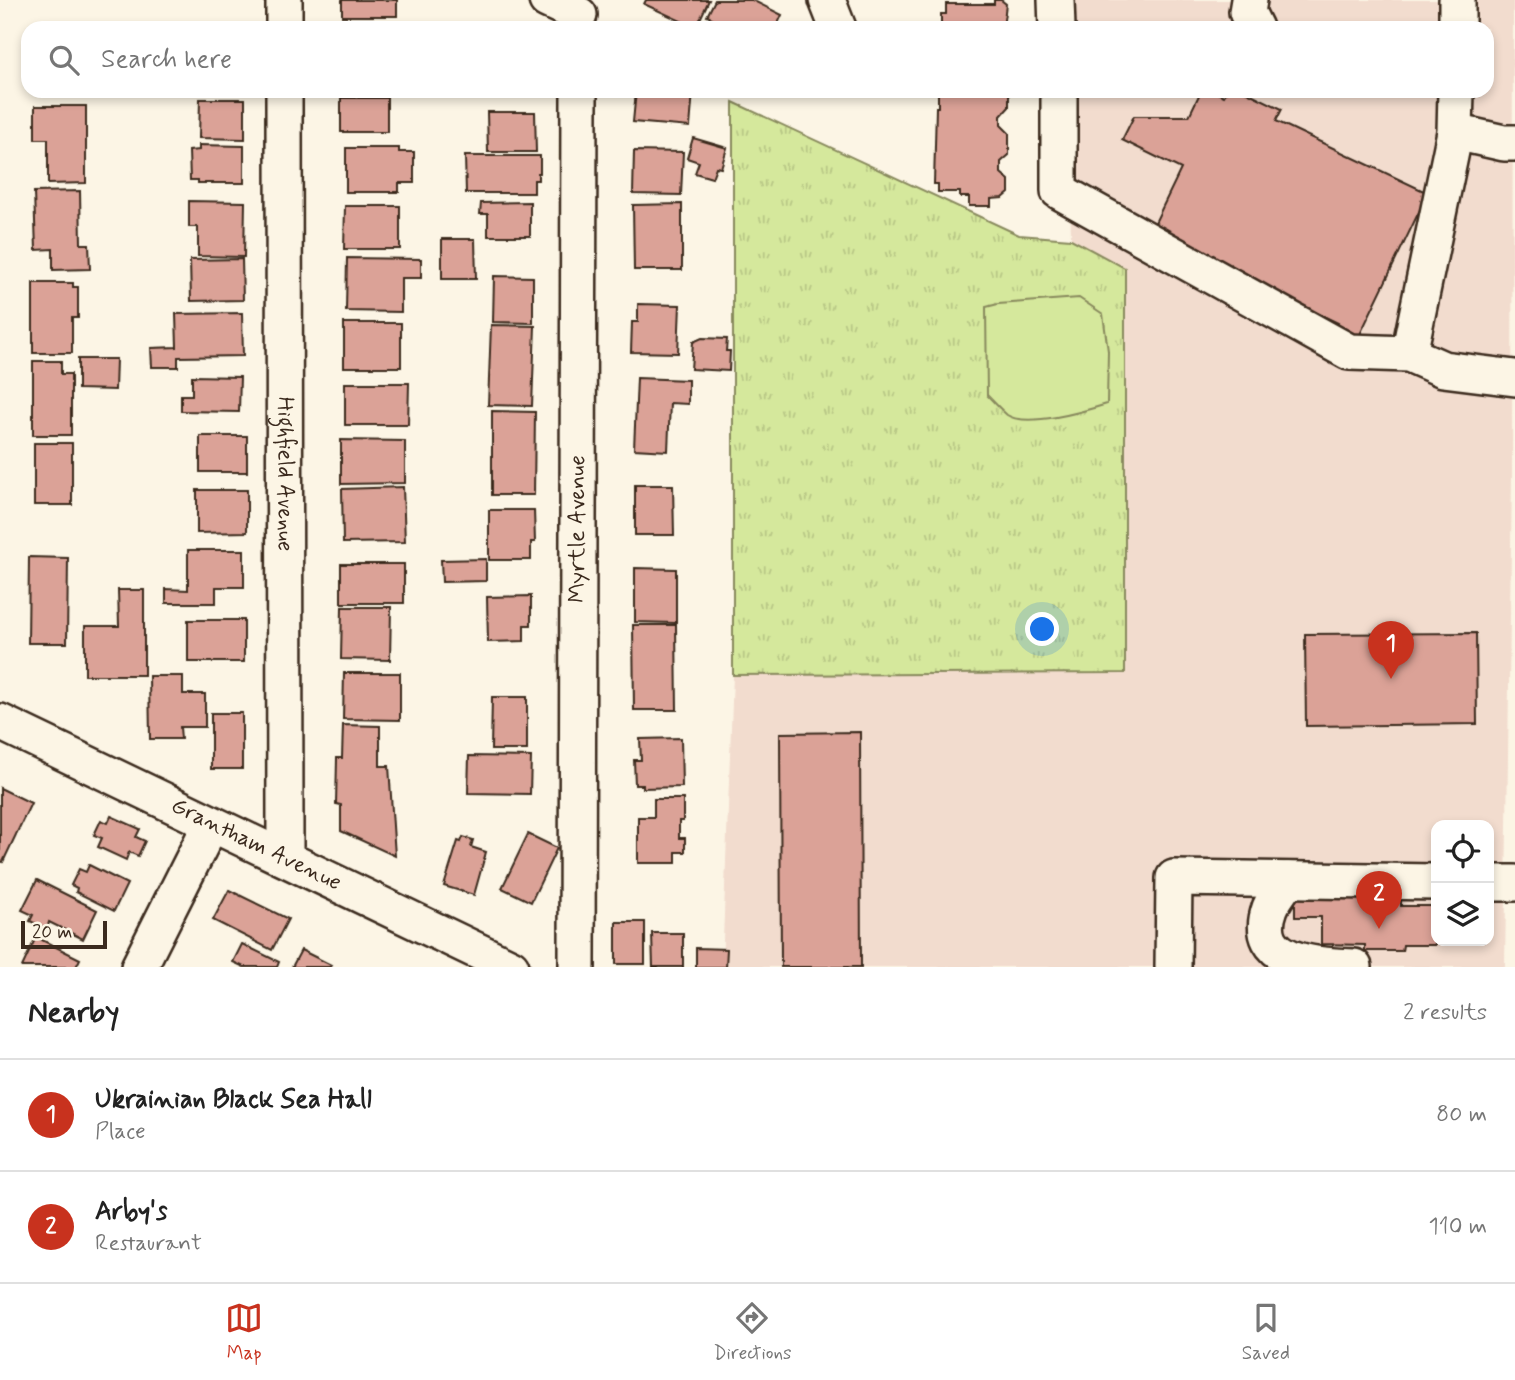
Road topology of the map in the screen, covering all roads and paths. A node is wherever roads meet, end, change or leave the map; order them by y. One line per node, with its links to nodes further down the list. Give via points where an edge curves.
1 (284, 0): 8 (street)
2 (547, 0): 7 (street)
3 (827, 0): 9 (street)
4 (1056, 0): 10 (street)
5 (1249, 0): 11 (street)
6 (1457, 0): 12 (street)
7 (581, 14)
8 (284, 21)
9 (835, 21)
10 (1058, 21)
11 (1252, 21)
12 (1457, 21)
13 (284, 98): 23 (street, Highfield Avenue)
14 (579, 98): 30 (street, Myrtle Avenue)
15 (1059, 98): 19 (street, via 1059,191 1349,352)
16 (1456, 98): 17 (street)
17 (1455, 132): 18 (street); 19 (street)
18 (1515, 143)
19 (1409, 354): 20 (street, via 1443,369)
20 (1515, 378)
21 (0, 722): 22 (street, Grantham Avenue)
22 (211, 824): 23 (street, Grantham Avenue); 28 (street)
23 (285, 859): 29 (street, Grantham Avenue)
24 (1288, 880): 25 (street); 31 (street, via 1174,878); 32 (street, via 1270,906 1267,925 1271,943 1288,958)
25 (1431, 882)
26 (1494, 883): 27 (street)
27 (1515, 883)
28 (139, 967)
29 (511, 967)
30 (578, 967)
31 (1173, 967)
32 (1354, 967)

